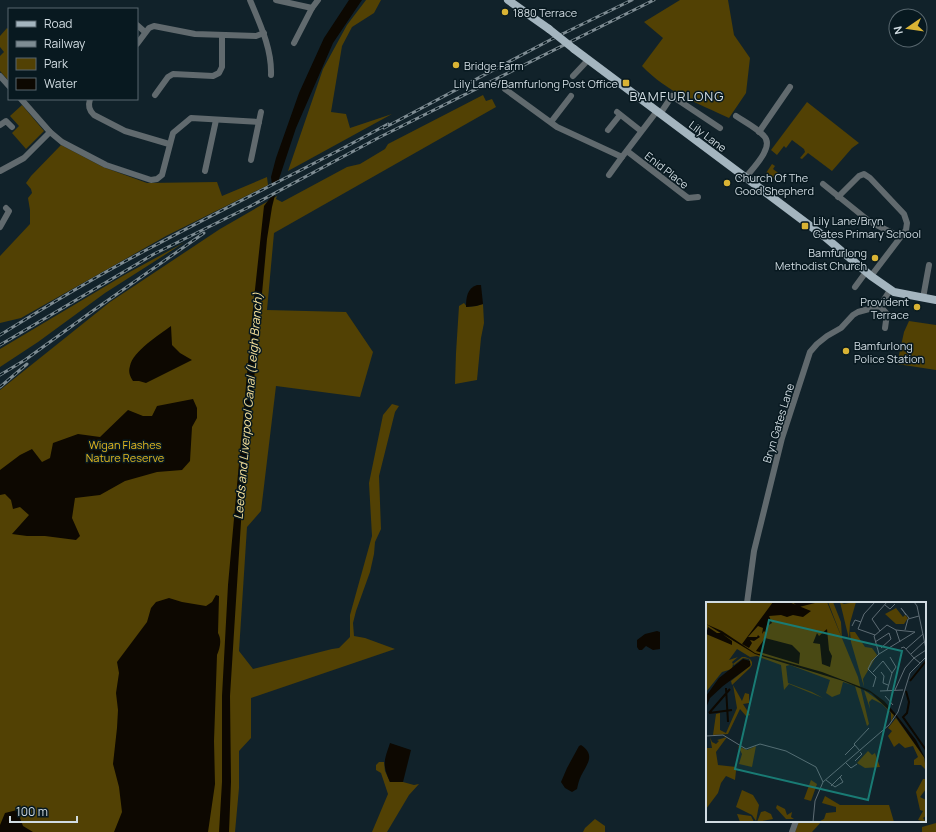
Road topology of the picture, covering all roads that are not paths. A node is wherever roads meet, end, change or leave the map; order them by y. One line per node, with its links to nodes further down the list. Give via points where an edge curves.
1 (250, 0): 8 (street)
2 (276, 0): 5 (street)
3 (318, 0): 5 (street)
4 (508, 0): 12 (main road, Lily Lane, bridge)
5 (312, 8): 11 (street)
6 (138, 26): 7 (street)
7 (145, 32): 9 (street, via 154,26 195,34); 10 (street)
8 (264, 33): 9 (street, via 256,36); 13 (street)
9 (222, 35): 19 (street, via 222,68 219,73 213,76 168,76)
10 (138, 42)
11 (294, 43)
12 (588, 60): 15 (street); 24 (main road, Lily Lane)
13 (271, 75)
14 (0, 76): 16 (street)
15 (573, 76)
16 (8, 85)
17 (790, 87): 35 (street)
18 (509, 90): 28 (street)
19 (155, 95)
20 (571, 96): 28 (street)
21 (22, 100): 34 (street)
22 (90, 100): 36 (street, via 90,111 94,115 125,131)
23 (261, 112): 27 (street)
24 (658, 112): 31 (street, via 672,96); 33 (street); 43 (main road, Lily Lane)
25 (736, 116): 35 (street)
26 (216, 120): 27 (street); 36 (street, via 191,118 173,133); 41 (street)
27 (259, 122): 39 (street)
28 (551, 122): 38 (street)
29 (0, 126): 30 (street, via 6,121)
30 (12, 127)
31 (720, 128)
32 (608, 130): 33 (street, via 618,114)
33 (641, 131): 37 (street)
34 (50, 132): 36 (street, via 62,142 106,165 151,180 162,175); 40 (street, via 24,158)
35 (759, 132): 43 (street, via 767,140 766,151)
36 (169, 144)
37 (627, 151): 38 (street); 45 (street, Enid Place, via 688,198)
38 (622, 157): 42 (street)
39 (251, 160)
40 (0, 171)
41 (205, 171)
42 (609, 175)
43 (745, 178): 51 (main road, Lily Lane, via 825,237)
44 (823, 184): 46 (street)
45 (698, 197)
46 (838, 197): 49 (street, via 870,221); 49 (street, via 864,174 904,214 906,230)
47 (6, 208): 48 (street, via 9,211)
48 (0, 227)
49 (900, 237): 51 (street)
50 (936, 268): 54 (street, via 929,266)
51 (869, 274): 52 (street); 53 (main road, Lily Lane)
52 (854, 287)
53 (892, 291): 54 (main road); 56 (street)
54 (923, 298): 55 (main road)
55 (936, 300)
56 (880, 306): 57 (street, via 887,314); 58 (street, Bryn Gates Lane, via 858,312 842,328 827,336 810,352 782,438 754,551)
57 (885, 328)
58 (747, 602)
59 (796, 822): 60 (street)
60 (792, 832)

